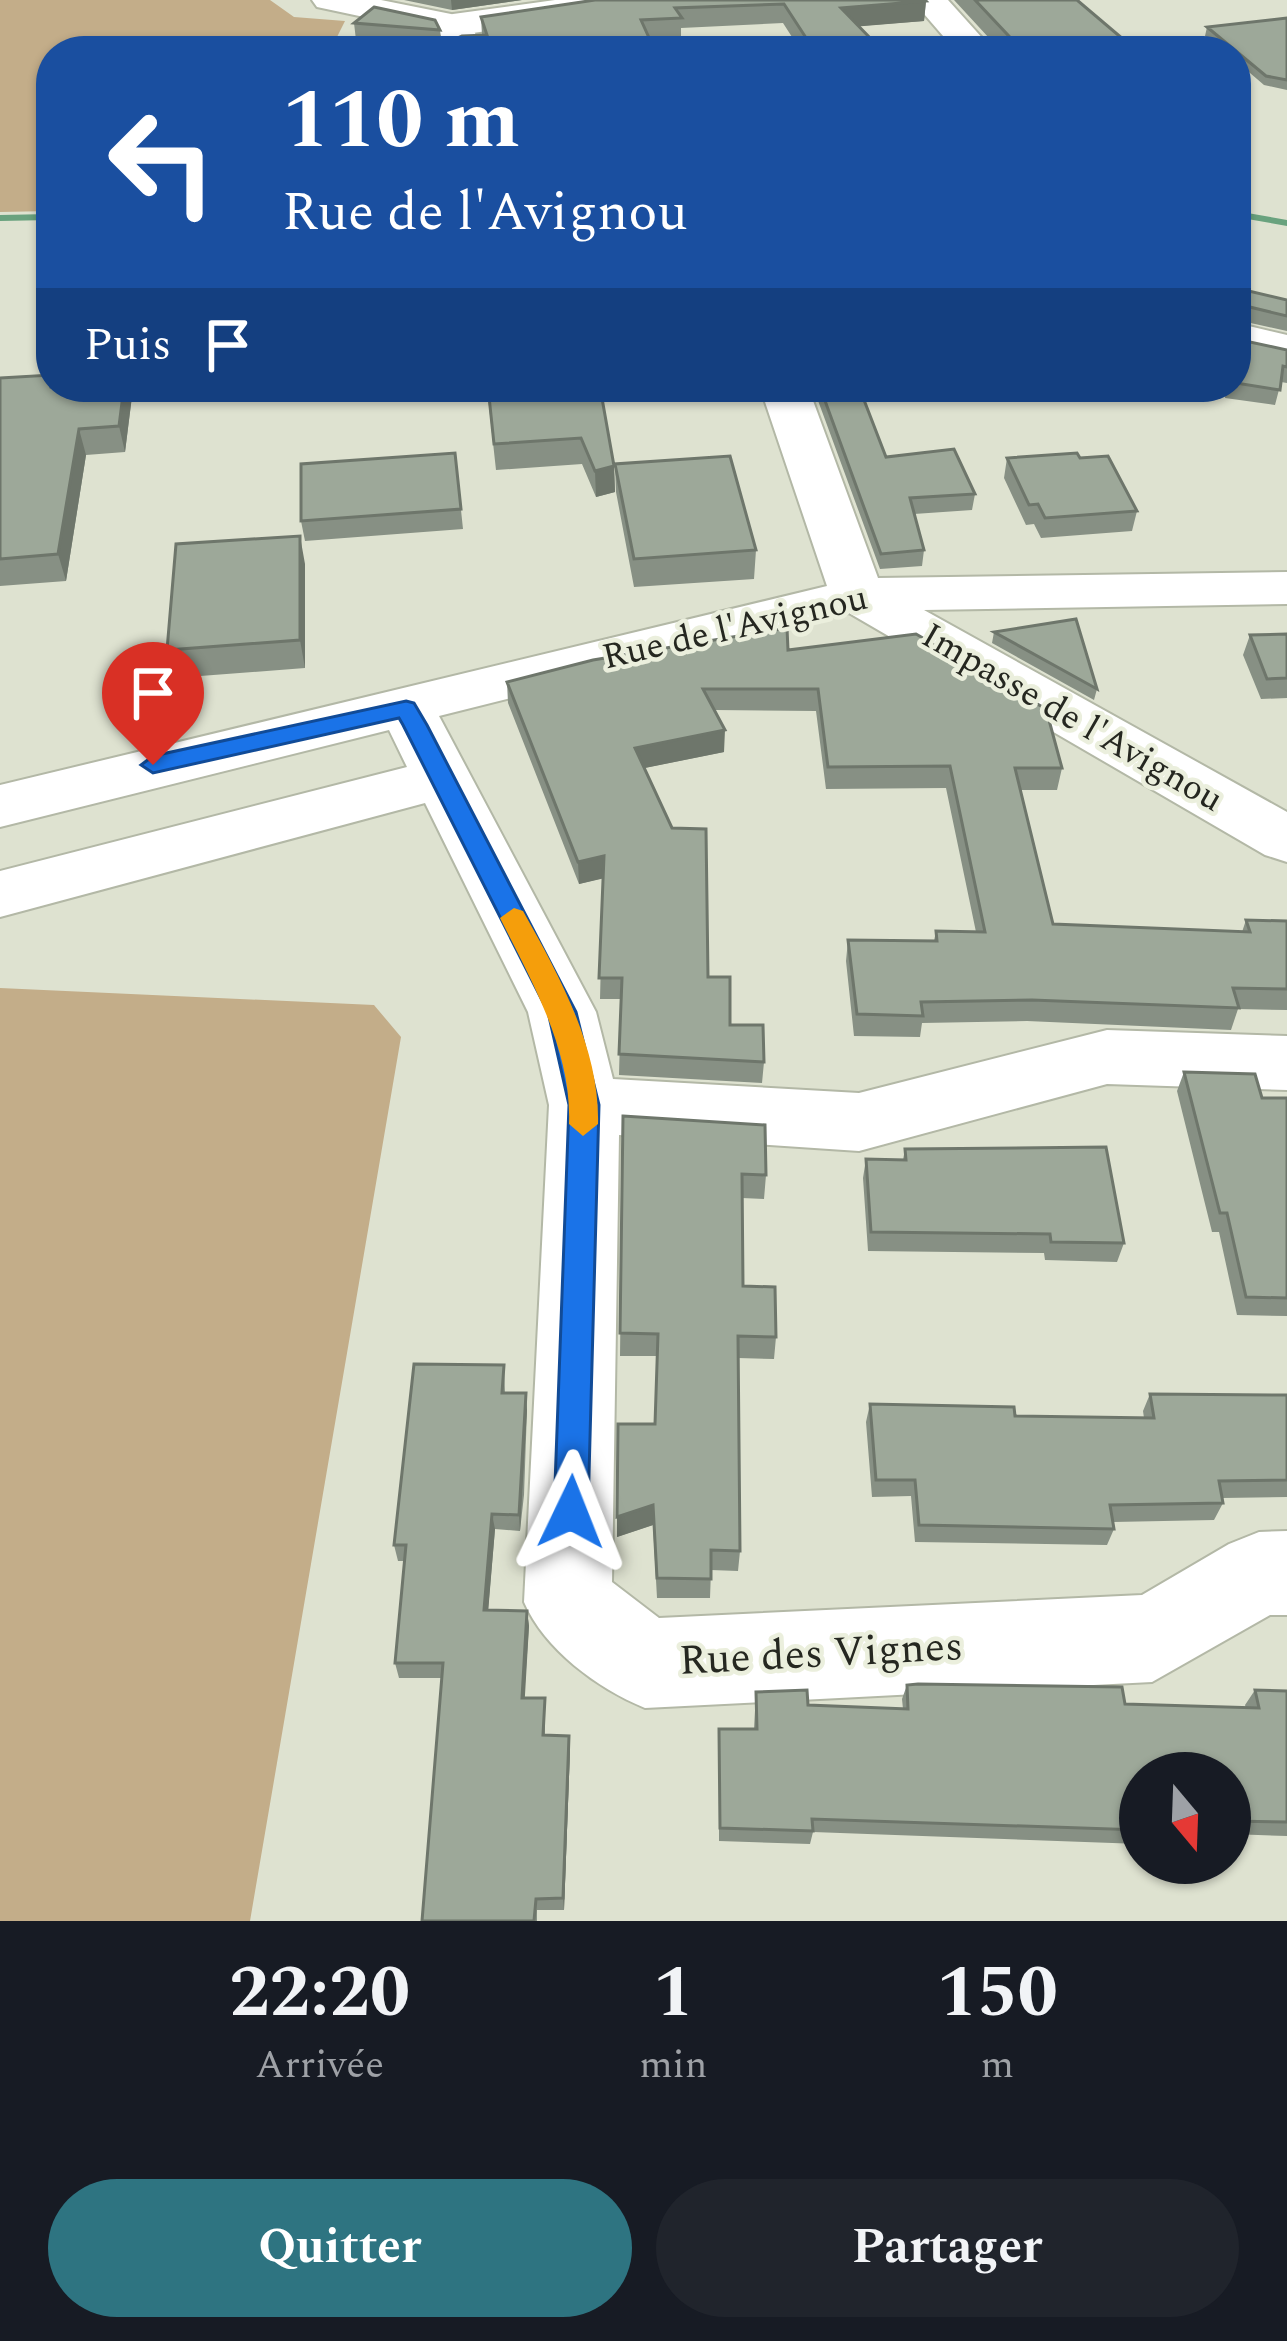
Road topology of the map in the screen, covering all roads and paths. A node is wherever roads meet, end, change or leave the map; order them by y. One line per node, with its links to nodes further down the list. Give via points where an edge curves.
1 (329, 0): 4 (street)
2 (628, 0): 5 (street)
3 (929, 0): 6 (street)
4 (453, 36)
5 (469, 36)
6 (962, 36)
7 (1251, 341): 8 (street)
8 (1287, 349)
9 (789, 402): 11 (street)
10 (1287, 588): 11 (street, Rue de l'Avignou)
11 (857, 595): 12 (street, Rue de l'Avignou); 15 (street, Impasse de l'Avignou)
12 (406, 709): 13 (street); 14 (street, Rue de l'Avignou)
13 (442, 778): 16 (street); 18 (street, Rue des Vignes, via 562,1012)
14 (0, 806)
15 (1287, 840)
16 (0, 895)
17 (1287, 1063): 18 (street, via 1107,1057 860,1122)
18 (584, 1105): 19 (street, Rue des Vignes, via 568,1602 645,1663 1152,1638 1259,1574)
19 (1287, 1573)

